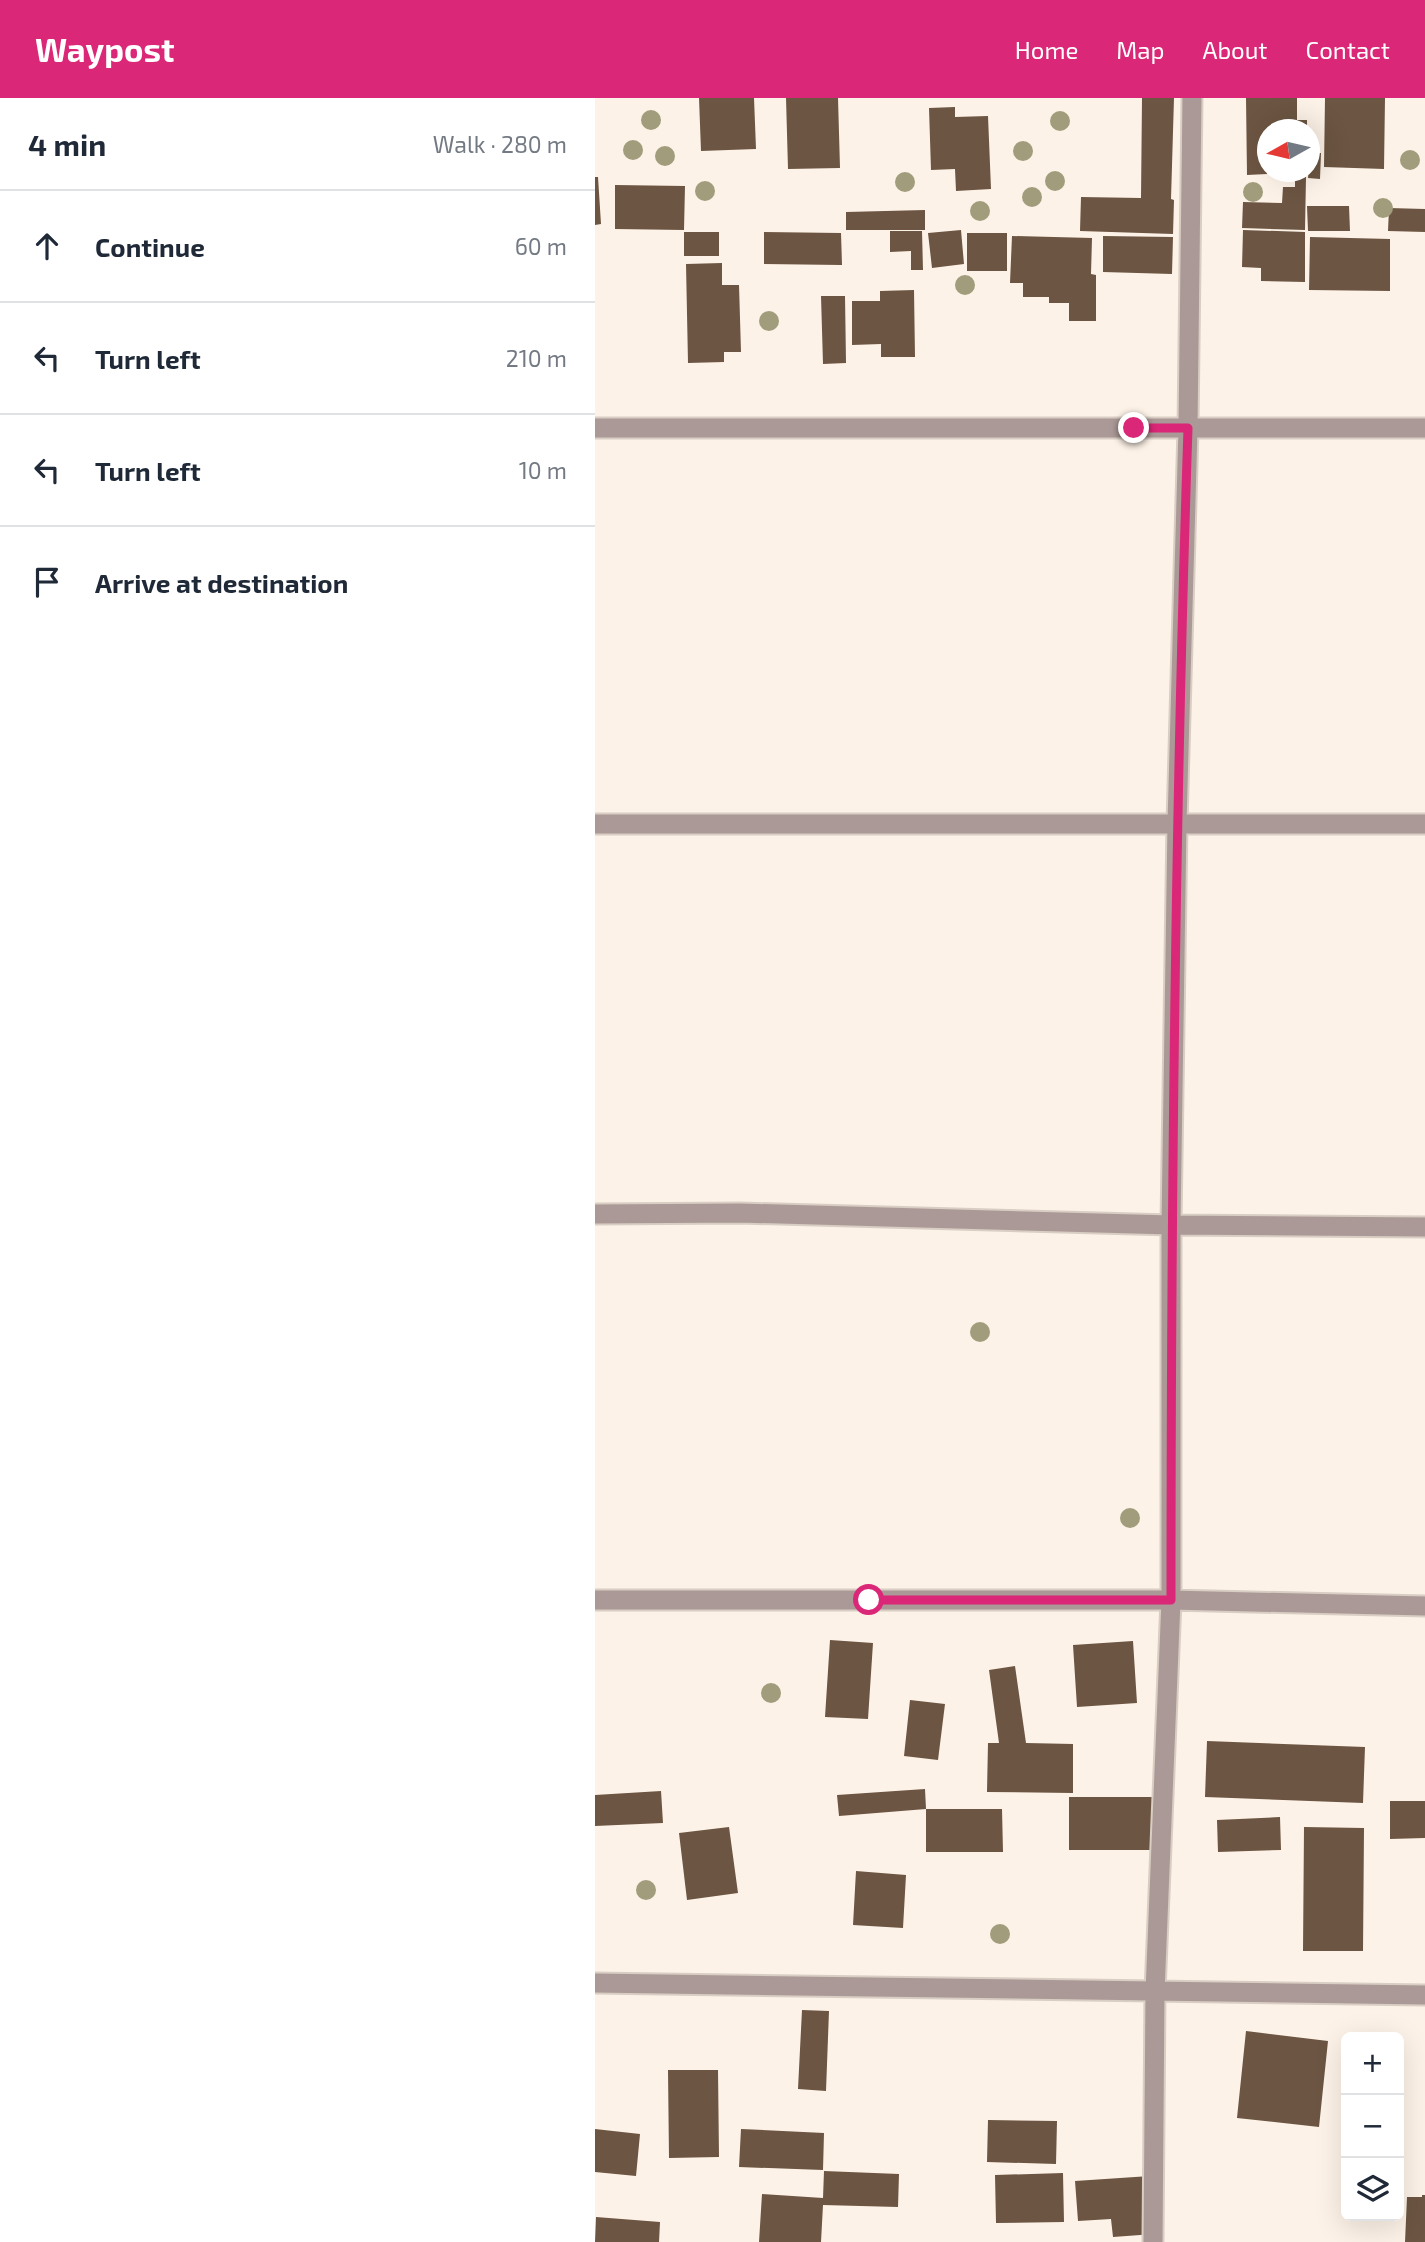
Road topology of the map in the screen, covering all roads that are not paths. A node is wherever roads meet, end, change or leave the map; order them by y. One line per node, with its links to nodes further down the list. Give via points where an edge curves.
1 (1192, 98): 3 (street)
2 (595, 428): 3 (street)
3 (1188, 428): 4 (street); 5 (street)
4 (1425, 428)
5 (1177, 823): 6 (street); 7 (street); 9 (street)
6 (595, 824)
7 (1425, 824)
8 (595, 1214): 9 (street, via 740,1213)
9 (1171, 1225): 10 (street); 12 (street)
10 (1425, 1227)
11 (595, 1600): 12 (street)
12 (1171, 1600): 13 (street); 15 (street)
13 (1425, 1606)
14 (595, 1983): 15 (street)
15 (1155, 1992): 16 (street); 17 (street)
16 (1425, 1995)
17 (1153, 2242)

